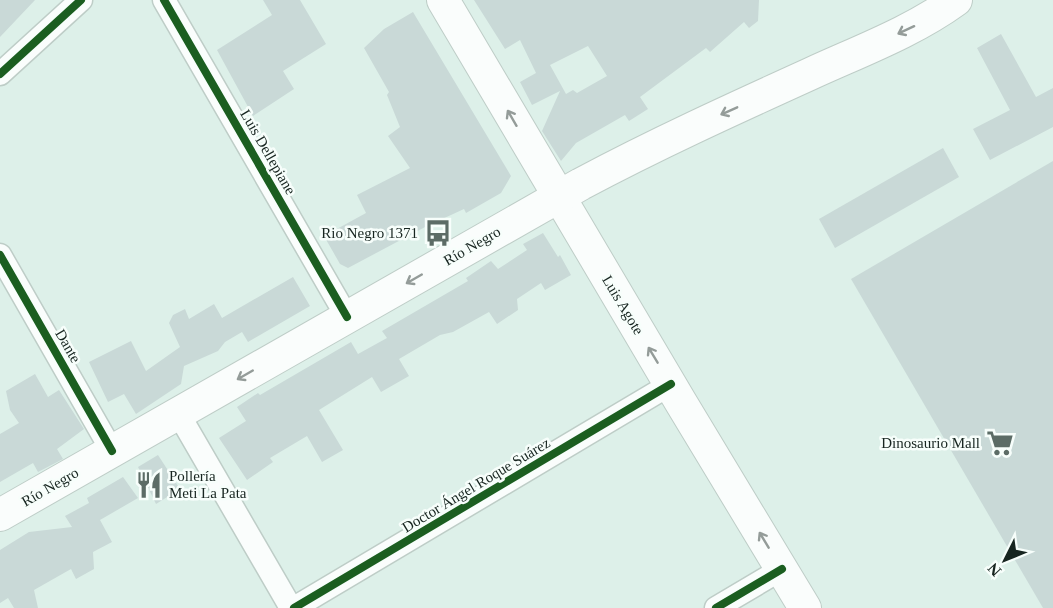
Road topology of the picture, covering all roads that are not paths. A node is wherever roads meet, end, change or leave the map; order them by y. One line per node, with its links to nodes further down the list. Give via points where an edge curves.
1 (81, 0): 5 (street)
2 (164, 0): 8 (street, Luis Dellepiane)
3 (443, 0): 6 (main road, Luis Agote, one-way to 3)
4 (956, 0): 6 (main road, Río Negro, one-way to 6, via 914,27 666,140)
5 (0, 74)
6 (559, 196): 8 (main road, Río Negro, one-way to 8); 9 (main road, Luis Agote, one-way to 6)
7 (0, 255): 11 (street, Dante)
8 (348, 317): 10 (main road, Río Negro, one-way to 10)
9 (671, 384): 13 (main road, Luis Agote, one-way to 9); 14 (street, Doctor Ángel Roque Suárez)
10 (178, 414): 11 (main road, Río Negro); 14 (street)
11 (112, 451): 12 (main road, Río Negro)
12 (0, 515)
13 (782, 569): 15 (street); 16 (main road, Luis Agote)
14 (293, 608)
15 (716, 608)
16 (805, 608)

